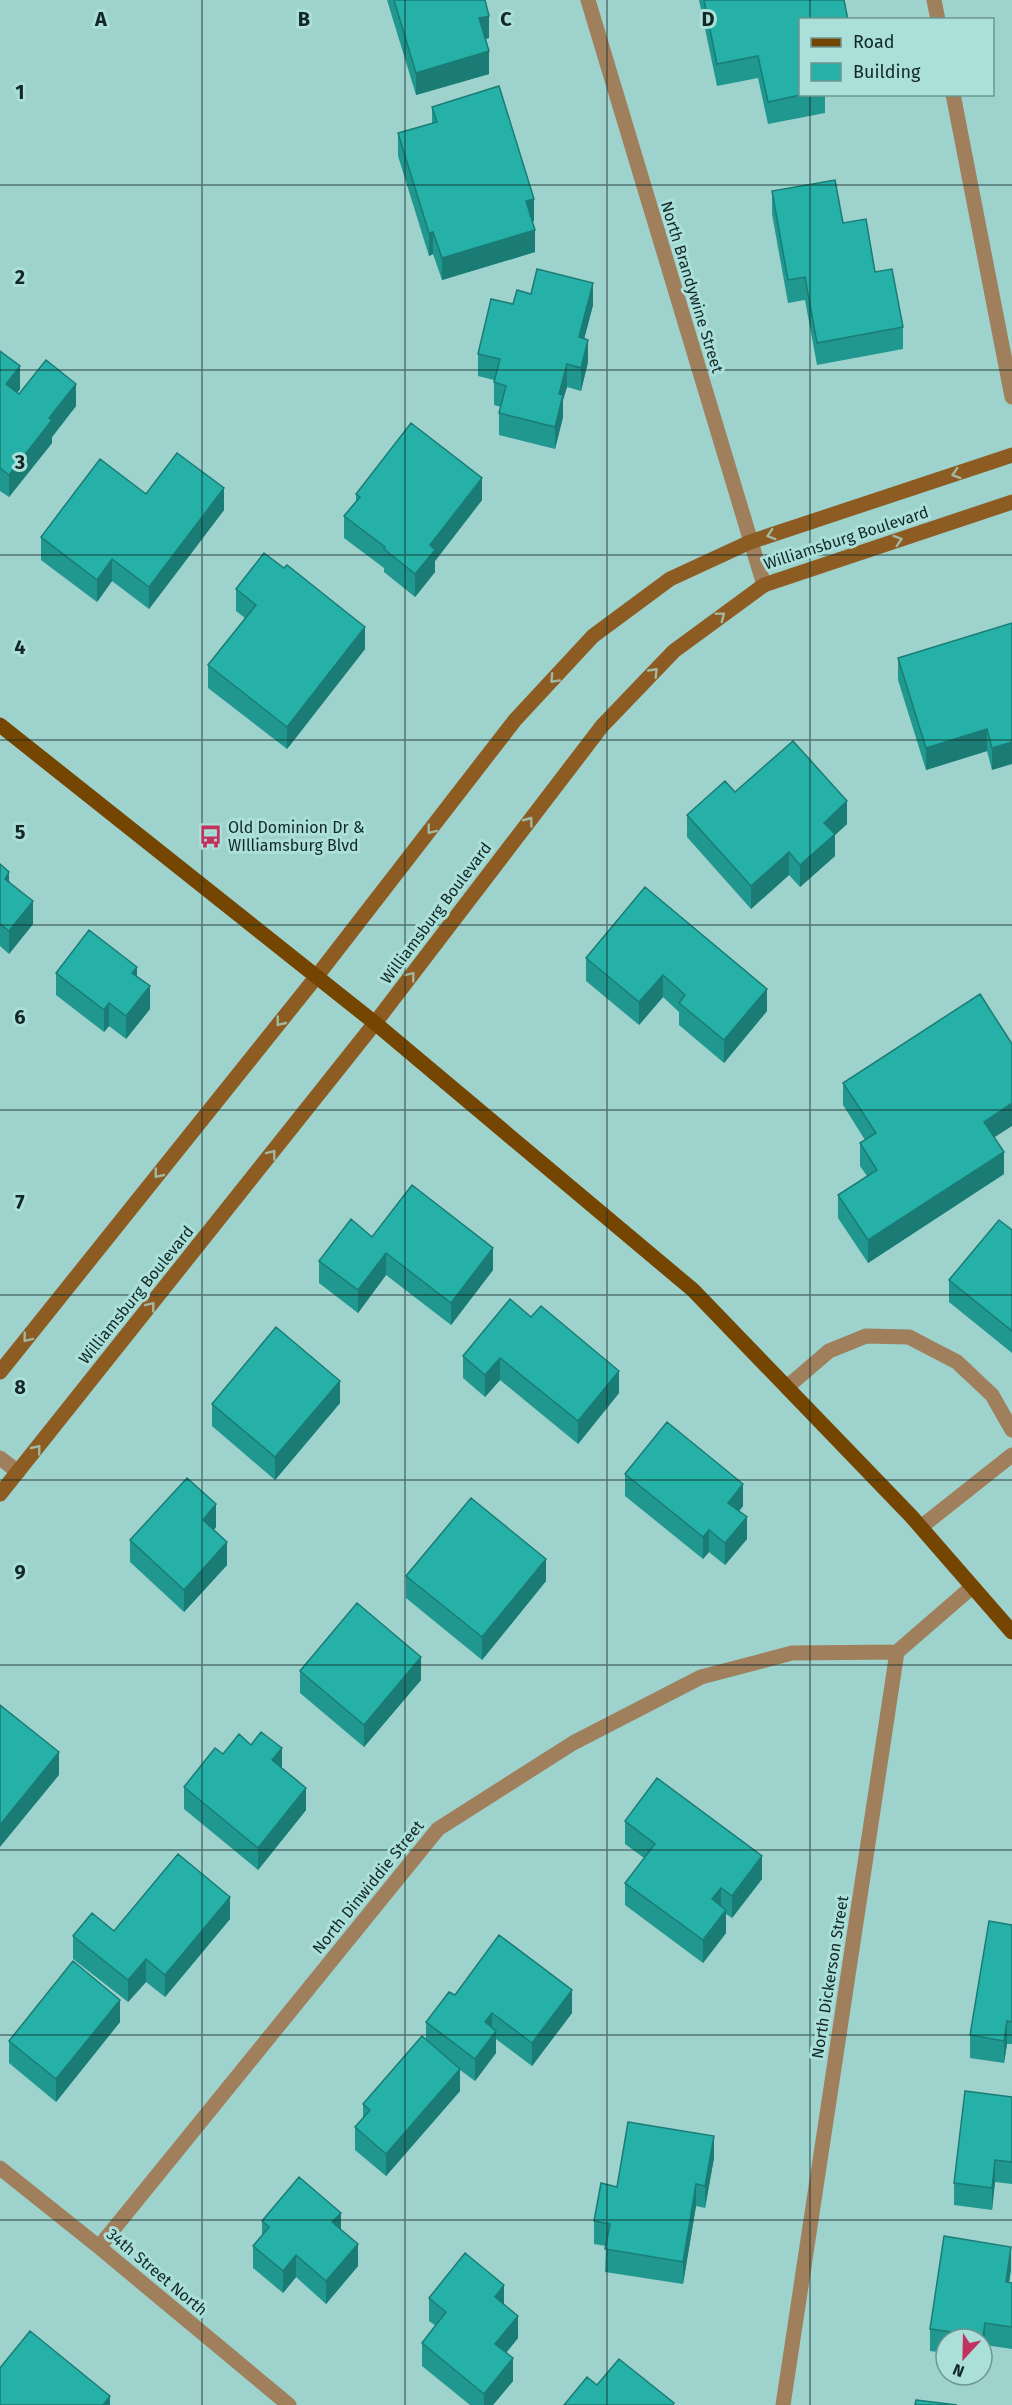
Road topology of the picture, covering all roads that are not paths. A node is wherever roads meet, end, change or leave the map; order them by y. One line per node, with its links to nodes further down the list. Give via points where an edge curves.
1 (588, 0): 8 (street, North Brandywine Street)
2 (934, 0): 3 (street)
3 (938, 18)
4 (953, 96): 5 (street)
5 (1012, 397)
6 (1012, 455): 8 (main road, Williamsburg Boulevard, one-way to 8)
7 (1012, 502): 9 (main road, Williamsburg Boulevard, one-way to 7)
8 (750, 542): 9 (street, North Brandywine Street); 11 (main road, Williamsburg Boulevard, one-way to 11, via 670,579 593,636 515,720)
9 (764, 585): 12 (main road, Williamsburg Boulevard, one-way to 9, via 602,726 674,651)
10 (0, 725): 11 (main road)
11 (317, 976): 12 (main road); 13 (main road, Williamsburg Boulevard, one-way to 13)
12 (375, 1023): 14 (main road, via 693,1290); 18 (main road, Williamsburg Boulevard, one-way to 12)
13 (0, 1372)
14 (787, 1387): 15 (street, via 829,1351 866,1336 909,1337 957,1362 992,1395); 20 (main road)
15 (1012, 1430)
16 (1012, 1455): 20 (street)
17 (0, 1458): 18 (street)
18 (18, 1472): 19 (main road, Williamsburg Boulevard)
19 (0, 1494)
20 (921, 1527): 21 (main road)
21 (972, 1587): 22 (main road); 23 (street)
22 (1012, 1632)
23 (897, 1652): 25 (street, North Dinwiddie Street, via 792,1653 701,1677 573,1743 438,1829); 27 (street, North Dickerson Street)
24 (0, 2168): 25 (street, 34th Street North)
25 (99, 2247): 26 (street, 34th Street North)
26 (289, 2405)
27 (783, 2405)

